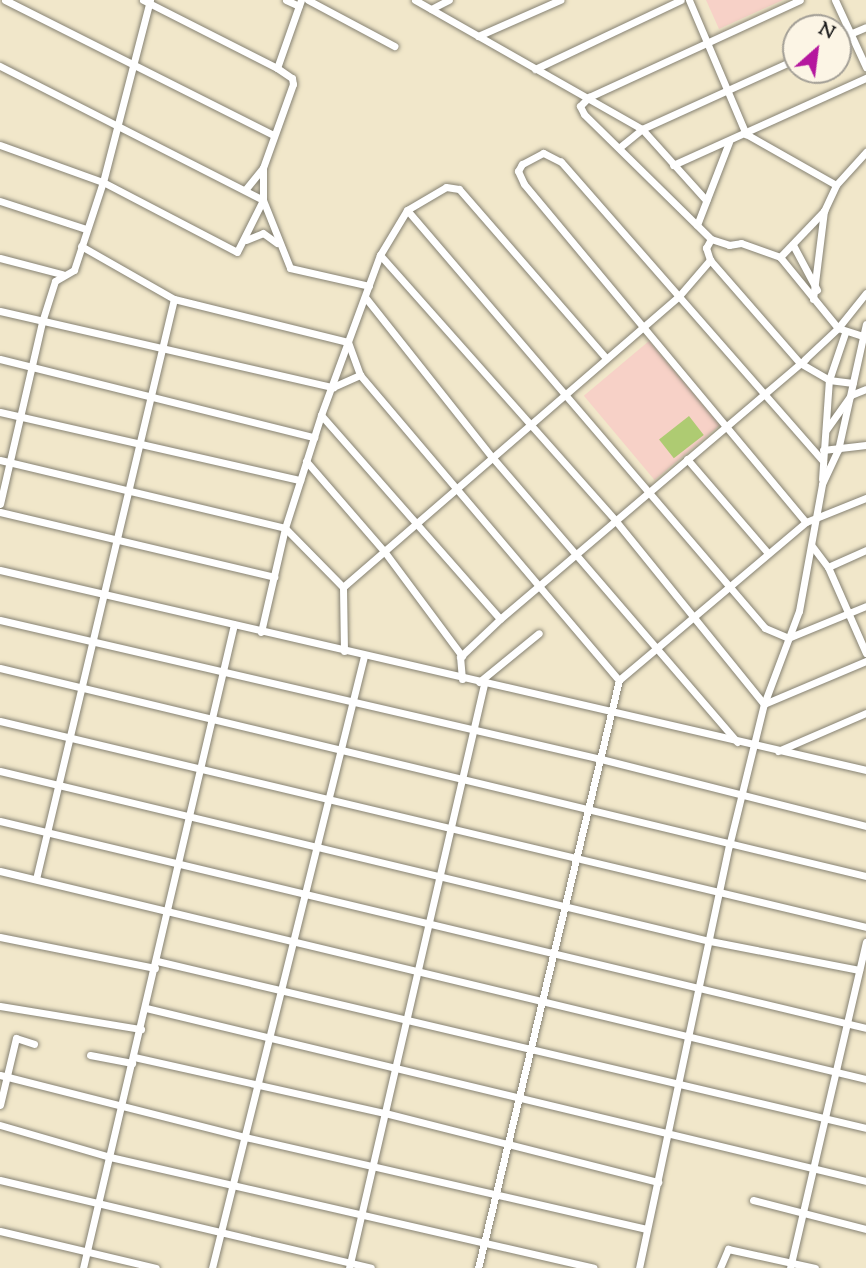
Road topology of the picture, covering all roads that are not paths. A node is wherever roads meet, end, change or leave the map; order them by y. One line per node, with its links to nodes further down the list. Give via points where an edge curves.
1 (5, 0): 17 (street)
2 (286, 0): 11 (street)
3 (308, 0): 16 (street)
4 (415, 0): 12 (street)
5 (449, 0): 12 (street)
6 (559, 0): 13 (street)
7 (681, 0): 22 (street)
8 (689, 0): 15 (street)
9 (800, 0): 15 (street)
10 (147, 1): 17 (street); 21 (street)
11 (300, 3): 21 (street)
12 (430, 9): 13 (street)
13 (478, 36): 22 (street)
14 (852, 37): 20 (street)
15 (708, 40): 24 (street); 25 (street)
16 (394, 46)
17 (131, 61): 26 (street); 28 (street)
18 (782, 65): 24 (street)
19 (0, 66): 26 (street)
20 (866, 66)
21 (277, 68): 28 (street, via 292,78 293,84)
22 (535, 69): 25 (street)
23 (866, 78): 29 (street)
24 (728, 88): 27 (street); 29 (street)
25 (589, 97): 27 (street); 32 (street, via 581,110)
26 (116, 127): 36 (street); 38 (street)
27 (642, 129): 32 (street); 34 (street)
28 (272, 134): 35 (street)
29 (746, 134): 30 (street); 37 (street)
30 (730, 141): 34 (street); 40 (street)
31 (0, 145): 36 (street)
32 (620, 147): 44 (street)
33 (866, 152): 37 (street)
34 (673, 165): 40 (street)
35 (263, 168): 38 (street); 39 (street)
36 (103, 182): 45 (street); 49 (street)
37 (836, 185): 43 (street)
38 (246, 190): 39 (street)
39 (263, 200): 49 (street); 54 (street)
40 (706, 200): 44 (street)
41 (0, 201): 45 (street)
42 (407, 210): 50 (street); 71 (street, via 446,187 459,189); 80 (street)
43 (824, 211): 47 (street); 57 (street)
44 (697, 225): 46 (street)
45 (86, 229): 48 (street)
46 (711, 239): 51 (street, via 729,245 741,243); 53 (street, via 706,248)
47 (793, 245): 51 (street); 57 (street)
48 (81, 246): 55 (street, via 75,270); 61 (street)
49 (237, 251): 54 (street, via 248,237 263,233 278,244)
50 (380, 255): 56 (street); 87 (street)
51 (780, 257): 62 (street)
52 (0, 258): 55 (street)
53 (709, 260): 59 (street); 73 (street)
54 (286, 262): 56 (street, via 299,272)
55 (62, 274): 64 (street, via 55,281)
56 (369, 286): 60 (street)
57 (817, 291): 62 (street)
58 (866, 293): 67 (street)
59 (679, 296): 66 (street); 66 (street, via 561,162 544,153 528,158 518,171 520,178); 82 (street)
60 (365, 297): 69 (street); 95 (street)
61 (174, 299): 69 (street); 70 (street)
62 (813, 299): 67 (street)
63 (0, 311): 64 (street)
64 (42, 322): 70 (street); 74 (street)
65 (866, 324): 68 (street)
66 (642, 328): 71 (street); 88 (street)
67 (841, 330): 68 (street); 73 (street); 76 (street)
68 (864, 337): 77 (street)
69 (348, 342): 75 (street); 78 (street)
70 (162, 349): 78 (street); 83 (street)
71 (606, 358): 80 (street)
72 (0, 359): 74 (street)
73 (800, 363): 76 (street); 82 (street)
74 (32, 367): 83 (street); 86 (street)
75 (359, 375): 78 (street); 104 (street)
76 (829, 380): 77 (street); 89 (street)
77 (853, 383): 81 (street)
78 (333, 387): 85 (street)
79 (866, 389): 81 (street)
80 (568, 393): 87 (street); 103 (street)
81 (851, 395): 89 (street); 94 (street)
82 (761, 396): 88 (street); 99 (street)
83 (151, 397): 90 (street); 91 (street)
84 (0, 412): 86 (street)
85 (321, 415): 90 (street); 112 (street)
86 (20, 417): 91 (street); 100 (street)
87 (531, 424): 95 (street); 110 (street)
88 (726, 426): 96 (street); 111 (street)
89 (825, 431): 93 (street)
90 (314, 437): 98 (street)
91 (139, 445): 101 (street); 105 (street)
92 (866, 445): 94 (street)
93 (823, 450): 94 (street); 99 (street)
94 (838, 450): 102 (street)
95 (492, 457): 104 (street); 119 (street)
96 (687, 459): 103 (street); 118 (street)
97 (0, 460): 100 (street)
98 (306, 461): 101 (street); 117 (street)
99 (823, 461): 102 (street)
100 (10, 463): 105 (street); 107 (street)
101 (300, 480): 113 (street)
102 (822, 484): 109 (street)
103 (650, 490): 110 (street); 123 (street)
104 (454, 491): 112 (street); 125 (street)
105 (128, 494): 113 (street); 114 (street)
106 (866, 498): 109 (street)
107 (0, 504)
108 (0, 512): 114 (street)
109 (818, 519): 111 (street); 115 (street)
110 (615, 520): 119 (street); 128 (street)
111 (806, 522): 118 (street)
112 (415, 524): 117 (street); 130 (street)
113 (285, 528): 122 (street); 124 (street)
114 (118, 539): 122 (street); 126 (street)
115 (812, 546): 120 (street); 135 (street)
116 (866, 550): 120 (street)
117 (384, 551): 124 (street); 141 (street)
118 (767, 552): 123 (street)
119 (574, 555): 125 (street); 137 (street)
120 (828, 567): 129 (street)
121 (0, 569): 126 (street)
122 (274, 577): 133 (street)
123 (730, 584): 128 (street); 135 (street, via 765,628)
124 (343, 587): 138 (street)
125 (538, 587): 130 (street); 146 (street)
126 (104, 595): 132 (street); 136 (street)
127 (866, 606): 129 (street)
128 (693, 615): 137 (street); 150 (street)
129 (849, 615): 135 (street); 139 (street)
130 (500, 619): 141 (street)
131 (0, 620): 136 (street)
132 (234, 624): 133 (street); 144 (street)
133 (261, 632): 138 (street)
134 (538, 633): 147 (street)
135 (788, 638): 150 (street)
136 (93, 641): 144 (street); 148 (street)
137 (656, 647): 146 (street); 157 (street)
138 (344, 651): 140 (street)
139 (866, 653)
140 (364, 656): 145 (street); 149 (street)
141 (462, 656): 145 (street)
142 (866, 661): 150 (street)
143 (0, 668): 148 (street)
144 (223, 671): 149 (street); 153 (street)
145 (462, 678): 147 (street)
146 (619, 680): 151 (street)
147 (482, 683): 151 (street); 155 (street)
148 (83, 690): 153 (street); 156 (street)
149 (352, 701): 155 (street); 159 (street)
150 (764, 704): 158 (street)
151 (608, 712): 157 (street); 161 (street)
152 (866, 713): 160 (street)
153 (213, 720): 159 (street); 162 (street)
154 (0, 721): 156 (street)
155 (473, 728): 161 (street); 165 (street)
156 (71, 737): 162 (street); 166 (street)
157 (737, 742): 158 (street)
158 (754, 746): 160 (street); 167 (street)
159 (340, 750): 165 (street); 168 (street)
160 (778, 751): 163 (street)
161 (597, 758): 167 (street); 169 (street)
162 (201, 770): 168 (street); 170 (street)
163 (866, 770)
164 (0, 771): 166 (street)
165 (461, 778): 169 (street); 173 (street)
166 (59, 786): 170 (street); 174 (street)
167 (742, 795): 172 (street); 176 (street)
168 (327, 801): 173 (street); 175 (street)
169 (585, 806): 176 (street); 177 (street)
170 (190, 814): 175 (street); 178 (street)
171 (0, 821): 174 (street)
172 (866, 826)
173 (451, 828): 177 (street); 180 (street)
174 (48, 831): 178 (street); 182 (street)
175 (316, 846): 180 (street); 183 (street)
176 (729, 846): 181 (street); 184 (street)
177 (573, 857): 184 (street); 185 (street)
178 (179, 862): 183 (street); 186 (street)
179 (0, 871): 182 (street)
180 (442, 874): 185 (street); 187 (street)
181 (866, 876)
182 (36, 879): 186 (street)
183 (304, 894): 187 (street); 190 (street)
184 (721, 895): 188 (street); 191 (street)
185 (563, 902): 191 (street); 193 (street)
186 (167, 909): 190 (street); 194 (street)
187 (431, 923): 193 (street); 195 (street)
188 (866, 927)
189 (0, 937): 194 (street)
190 (293, 940): 195 (street); 198 (street)
191 (710, 941): 196 (street); 197 (street)
192 (866, 942): 196 (street)
193 (551, 951): 197 (street); 199 (street)
194 (156, 964): 198 (street); 201 (street)
195 (420, 970): 199 (street); 202 (street)
196 (859, 970): 203 (street)
197 (699, 988): 203 (street); 207 (street)
198 (280, 989): 202 (street); 206 (street)
199 (538, 1002): 207 (street); 209 (street)
200 (0, 1006): 205 (street)
201 (146, 1008): 205 (street); 206 (street)
202 (408, 1022): 209 (street); 212 (street)
203 (847, 1024): 204 (street); 213 (street)
204 (866, 1028)
205 (141, 1029): 211 (street)
206 (268, 1038): 212 (street); 216 (street)
207 (689, 1039): 213 (street); 217 (street)
208 (34, 1044): 214 (street, via 16,1038)
209 (528, 1050): 217 (street); 218 (street)
210 (90, 1055): 211 (street)
211 (133, 1060): 216 (street); 220 (street)
212 (396, 1068): 218 (street); 221 (street)
213 (836, 1072): 215 (street); 222 (street)
214 (4, 1076): 219 (street); 220 (street)
215 (866, 1079)
216 (258, 1085): 221 (street); 226 (street)
217 (680, 1086): 222 (street); 225 (street)
218 (516, 1096): 225 (street); 227 (street)
219 (0, 1105)
220 (122, 1107): 226 (street); 228 (street)
221 (385, 1113): 227 (street); 229 (street)
222 (825, 1119): 224 (street); 230 (street)
223 (0, 1125): 228 (street)
224 (866, 1128)
225 (668, 1134): 230 (street); 233 (street)
226 (245, 1137): 229 (street); 234 (street)
227 (504, 1145): 233 (street); 235 (street)
228 (110, 1157): 234 (street); 237 (street)
229 (372, 1165): 235 (street); 238 (street)
230 (813, 1169): 232 (street); 239 (street)
231 (0, 1180): 237 (street)
232 (866, 1181)
233 (658, 1182): 240 (street)
234 (233, 1185): 238 (street); 243 (street)
235 (493, 1194): 240 (street); 244 (street)
236 (753, 1200): 239 (street)
237 (98, 1203): 243 (street); 245 (street)
238 (362, 1212): 244 (street); 247 (street)
239 (803, 1214): 241 (street); 246 (street)
240 (648, 1228): 254 (street)
241 (866, 1229)
242 (0, 1231): 245 (street)
243 (221, 1231): 247 (street); 250 (street)
244 (484, 1243): 252 (street); 253 (street)
245 (87, 1253): 248 (street); 249 (street)
246 (791, 1265): 255 (street, via 728,1249); 256 (street)
247 (349, 1266): 251 (street)
248 (83, 1268)
249 (156, 1268)
250 (212, 1268)
251 (371, 1268)
252 (478, 1268)
253 (593, 1268)
254 (639, 1268)
255 (720, 1268)
256 (815, 1268)

